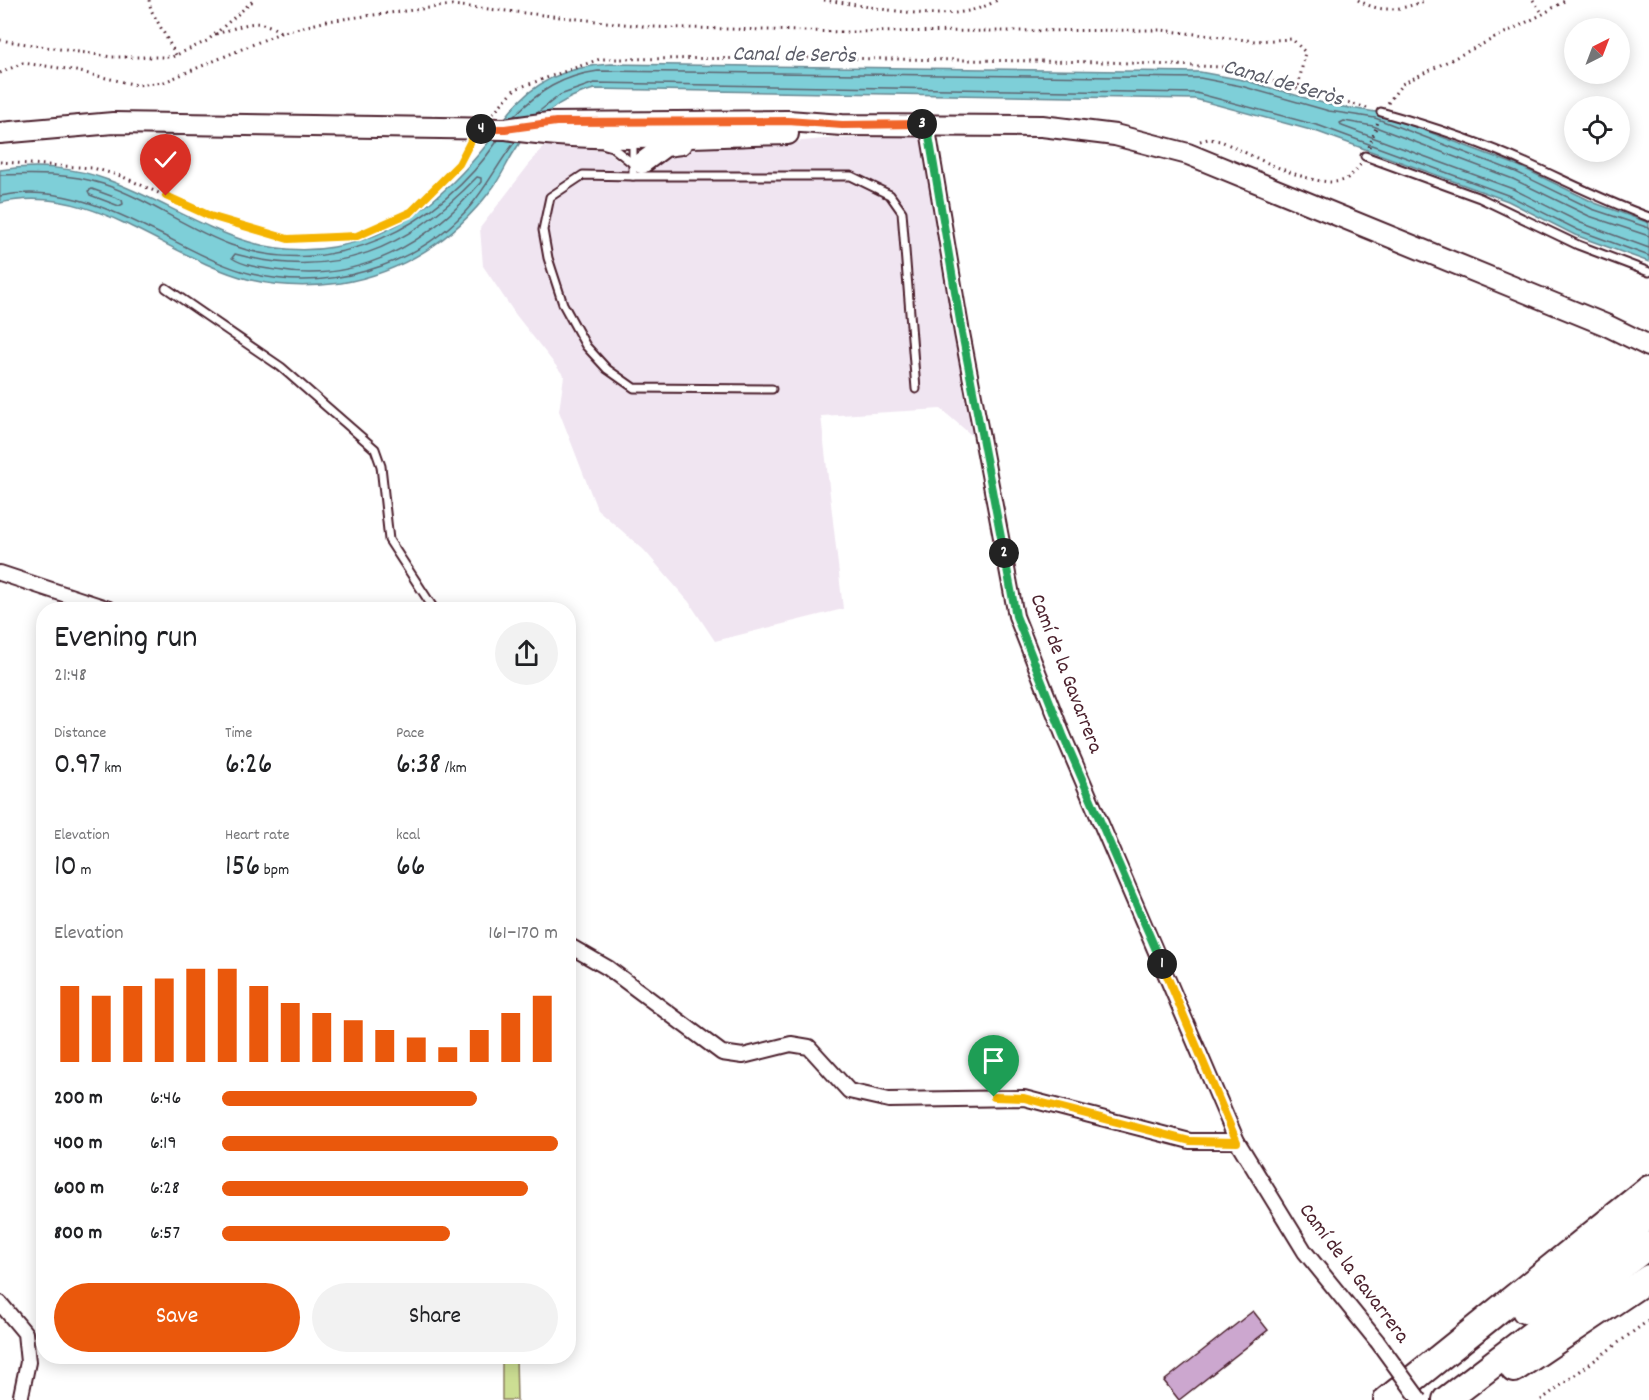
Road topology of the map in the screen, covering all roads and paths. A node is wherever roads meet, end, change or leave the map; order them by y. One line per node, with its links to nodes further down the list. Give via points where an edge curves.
1 (149, 0): 13 (path)
2 (254, 0): 11 (path)
3 (824, 0): 4 (path, via 943,15 984,8)
4 (997, 0)
5 (1358, 0): 6 (path, via 1373,9 1407,8)
6 (1427, 0)
7 (1566, 0): 9 (path)
8 (1533, 1): 9 (path)
9 (1543, 14): 16 (path, via 1402,84)
10 (280, 33): 11 (path, via 265,22 255,22); 14 (path, via 164,82 137,85 23,63); 15 (path, via 327,21 452,5 651,27 843,32 1161,30 1255,41 1292,39 1305,52)
11 (214, 34): 13 (path)
12 (0, 40): 13 (path, via 112,57)
13 (176, 56)
14 (0, 73)
15 (1298, 88): 16 (path); 19 (path, via 1222,67 1106,62 600,59 515,89)
16 (1381, 112): 25 (path); 28 (lane, via 1439,128)
17 (927, 124): 18 (street, via 788,121); 24 (street, via 1042,126 1115,135); 38 (street, Camí de la Gavarrera, via 1016,616)
18 (735, 128): 20 (street); 23 (street, via 647,129); 27 (street, via 724,144 665,146)
19 (491, 129): 20 (street); 21 (street, via 113,123); 26 (path, via 411,212 357,236 288,239 210,216 121,176 93,168)
20 (557, 129): 22 (street); 23 (street, via 624,130)
21 (0, 133)
22 (580, 136): 23 (street); 27 (lane, via 612,147)
23 (633, 137): 27 (lane)
24 (1188, 154): 25 (path, via 1198,142 1221,141 1309,178 1332,182 1345,180); 31 (street)
25 (1366, 154): 29 (lane)
26 (0, 162)
27 (638, 170): 32 (lane, via 583,175 550,197 543,230 548,258 562,304 586,346 607,369 634,388); 33 (lane, via 852,176 890,195 902,212)
28 (1649, 217)
29 (1649, 272)
30 (166, 288): 36 (lane, via 281,367 375,449 381,466 389,540)
31 (1649, 346)
32 (772, 389)
33 (916, 389)
34 (0, 573): 35 (street)
35 (88, 602)
36 (429, 602)
37 (576, 950): 38 (street, via 608,968 722,1053 743,1056 791,1044 809,1047 849,1091 889,1100 1024,1098 1190,1141)
38 (1237, 1142): 48 (street, Camí de la Gavarrera, bridge, via 1305,1252)
39 (1649, 1189): 46 (highway)
40 (1649, 1215): 47 (highway)
41 (1649, 1245): 49 (highway)
42 (1649, 1278): 50 (highway)
43 (0, 1303): 45 (street, via 25,1333 28,1362)
44 (1649, 1320): 51 (path)
45 (20, 1400)
46 (1387, 1400)
47 (1403, 1400)
48 (1420, 1400)
49 (1446, 1400)
50 (1466, 1400)
51 (1541, 1400)

